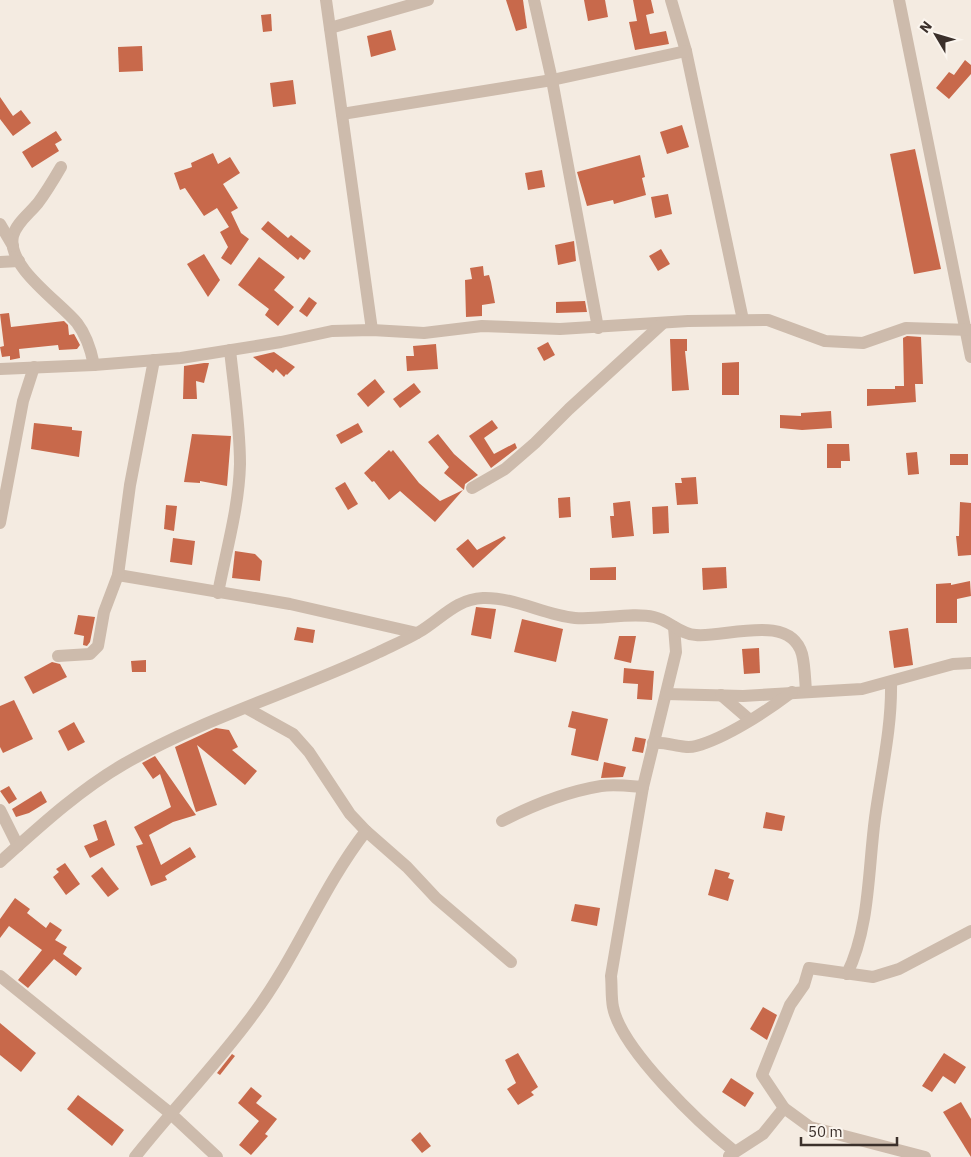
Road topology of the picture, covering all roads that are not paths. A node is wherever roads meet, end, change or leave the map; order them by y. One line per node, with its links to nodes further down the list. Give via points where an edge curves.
1 (326, 0): 6 (street)
2 (428, 0): 6 (street)
3 (534, 0): 8 (street)
4 (671, 0): 7 (street)
5 (899, 0): 19 (street)
6 (330, 28): 9 (street)
7 (686, 51): 8 (street); 15 (street)
8 (552, 80): 9 (street); 17 (street)
9 (342, 114): 18 (street)
10 (61, 167): 12 (street, via 36,206 18,226)
11 (0, 224): 12 (street)
12 (13, 246): 13 (street)
13 (19, 260): 14 (street); 23 (street, via 33,281 77,323 90,348)
14 (0, 262)
15 (743, 320): 16 (street); 19 (street, via 768,320 824,341 863,343 906,328)
16 (663, 323): 17 (street); 26 (street, via 505,469)
17 (598, 328): 18 (street, via 482,326 424,334)
18 (372, 330): 20 (street, via 332,331)
19 (969, 330): 21 (street)
20 (230, 350): 22 (street); 30 (street, via 240,465 237,499)
21 (971, 357)
22 (154, 360): 23 (street); 29 (street, via 130,485)
23 (94, 366): 24 (street)
24 (34, 367): 25 (street); 27 (street)
25 (0, 369)
26 (472, 488)
27 (3, 489): 28 (street)
28 (0, 522)
29 (118, 575): 30 (street); 33 (street, via 104,612 95,650 90,654)
30 (218, 592): 32 (street, via 290,604)
31 (674, 627): 32 (street, via 662,618 645,615 573,618 485,598 463,601); 36 (street, via 697,636 743,630 784,634 792,638 802,654); 38 (street, via 676,652)
32 (417, 633): 40 (street)
33 (58, 656)
34 (971, 663): 35 (street, via 953,664)
35 (890, 682): 36 (street, via 862,689); 51 (street, via 890,720 863,924 855,958)
36 (806, 691): 37 (street)
37 (792, 692): 39 (street); 41 (street)
38 (666, 694): 39 (street); 42 (street)
39 (721, 695): 41 (street)
40 (248, 708): 46 (street, via 293,734 309,752 350,814); 47 (street, via 193,730 124,764 75,797)
41 (750, 720): 42 (street, via 695,746)
42 (654, 744): 43 (street)
43 (644, 787): 45 (street, via 602,786 568,793); 55 (street, via 611,976 613,1008 621,1028 646,1063)
44 (0, 810): 47 (street)
45 (502, 821)
46 (366, 831): 50 (street, via 436,898); 54 (street, via 340,866 284,968 252,1016)
47 (18, 846): 48 (street)
48 (0, 862)
49 (971, 931): 51 (street, via 899,969 873,977)
50 (511, 962)
51 (847, 974): 53 (street, via 809,968 804,985 790,1005 762,1075)
52 (0, 976): 54 (street)
53 (784, 1108): 55 (street, via 763,1134); 58 (street, via 810,1127)
54 (170, 1113): 56 (street); 57 (street)
55 (730, 1154)
56 (135, 1157)
57 (217, 1157)
58 (925, 1157)

